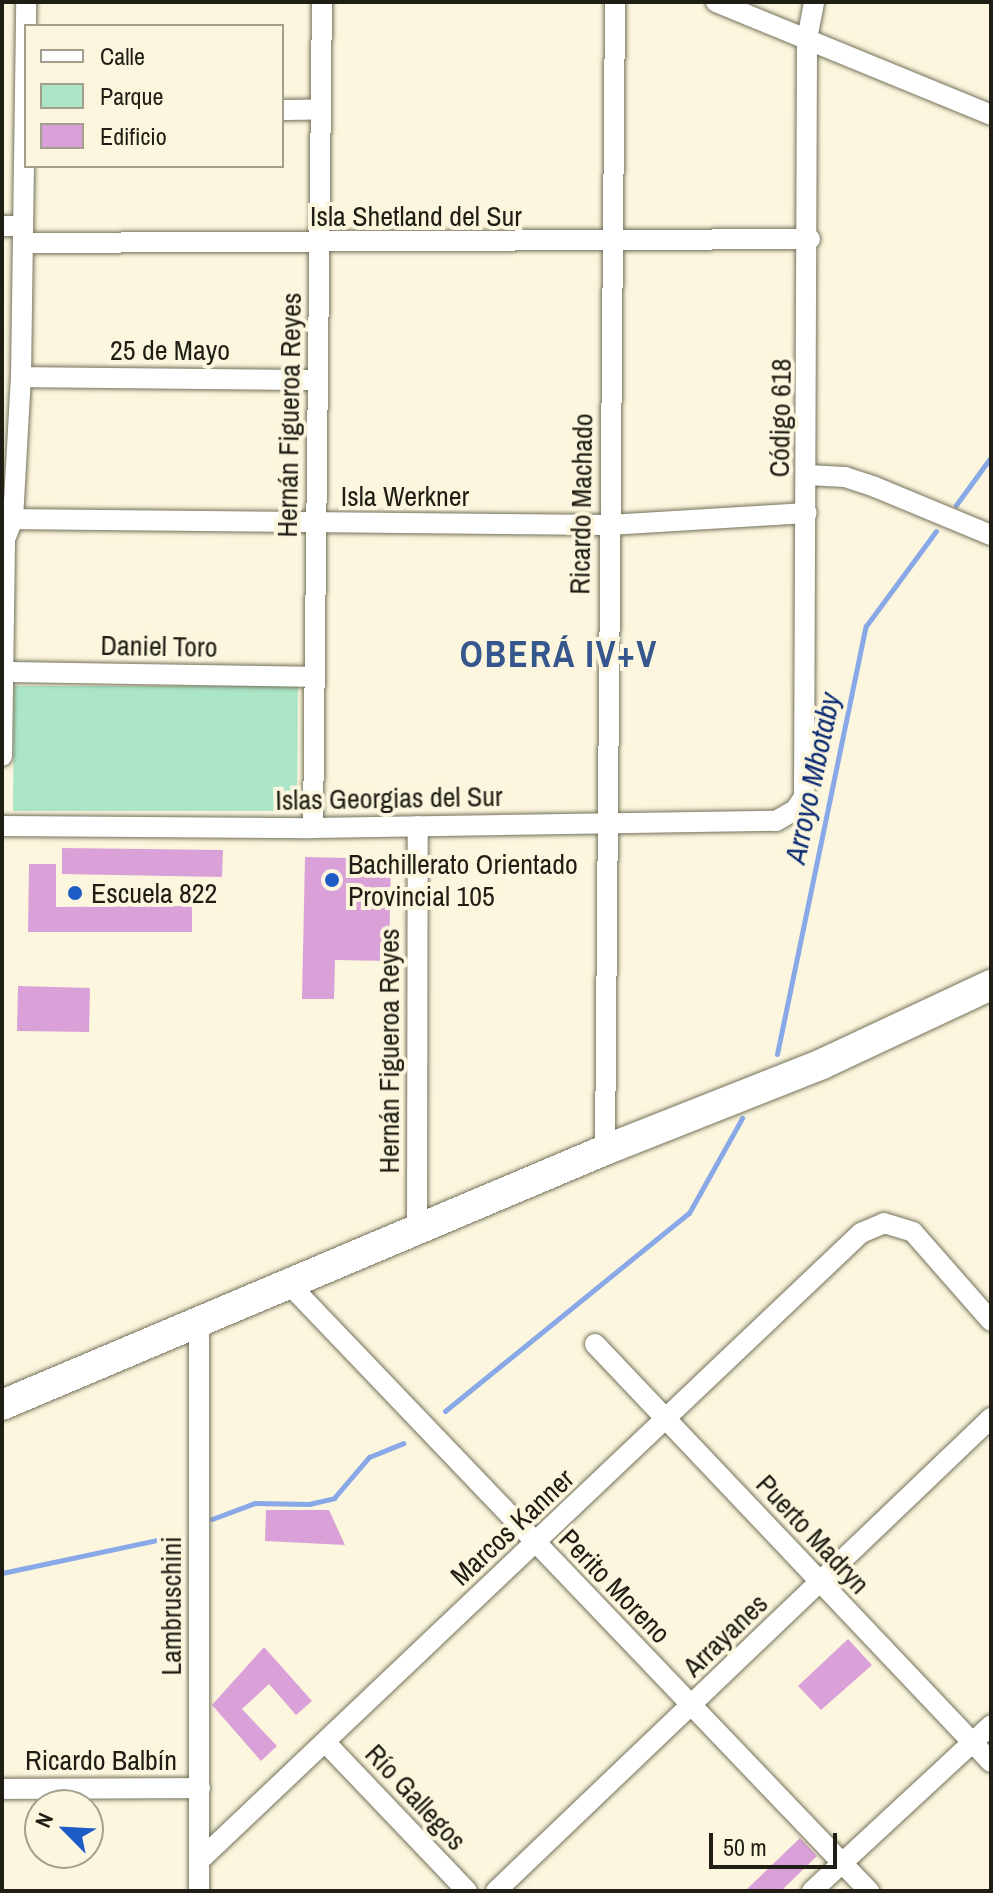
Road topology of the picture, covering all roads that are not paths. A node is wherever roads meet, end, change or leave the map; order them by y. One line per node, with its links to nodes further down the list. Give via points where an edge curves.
1 (26, 2): 6 (street)
2 (322, 2): 8 (street, Hernán Figueroa Reyes)
3 (615, 2): 15 (street, Ricardo Machado)
4 (716, 2): 7 (street)
5 (814, 2): 7 (street, Código 618)
6 (26, 24)
7 (807, 39): 10 (street); 14 (street, Código 618)
8 (321, 109): 9 (street); 16 (street, Hernán Figueroa Reyes)
9 (284, 110)
10 (991, 115)
11 (24, 168): 13 (street)
12 (2, 226): 13 (street, Isla Shetland del Sur)
13 (23, 235): 16 (street, Isla Shetland del Sur); 17 (street)
14 (810, 239): 15 (street, Isla Shetland del Sur); 19 (street, Código 618)
15 (612, 242): 16 (street, Isla Shetland del Sur); 23 (street, Ricardo Machado)
16 (319, 245): 18 (street, Hernán Figueroa Reyes)
17 (21, 377): 18 (street, 25 de Mayo); 21 (street)
18 (318, 380): 22 (street, Hernán Figueroa Reyes)
19 (807, 475): 20 (street, Código 618); 24 (street, via 845,477)
20 (807, 513): 23 (street, Isla Werkner); 28 (street, Código 618, via 804,797 795,810)
21 (7, 519): 22 (street, Isla Werkner); 25 (street)
22 (316, 524): 23 (street, Isla Werkner); 26 (street, Hernán Figueroa Reyes)
23 (609, 525): 29 (street, Ricardo Machado)
24 (991, 535)
25 (3, 672): 26 (street, Daniel Toro); 27 (street)
26 (314, 677): 32 (street, Hernán Figueroa Reyes)
27 (2, 756)
28 (776, 821): 29 (street, Islas Georgias del Sur)
29 (604, 823): 31 (street, Islas Georgias del Sur); 34 (street, Ricardo Machado)
30 (2, 826): 32 (street, Islas Georgias del Sur)
31 (418, 826): 32 (street, Islas Georgias del Sur); 35 (street, Hernán Figueroa Reyes)
32 (313, 828)
33 (991, 985): 34 (street, via 822,1064)
34 (605, 1150): 35 (street)
35 (417, 1229): 36 (street)
36 (289, 1284): 38 (street); 43 (street, Perito Moreno)
37 (991, 1321): 42 (street, Marcos Kanner, via 913,1232 884,1223 861,1233)
38 (199, 1322): 40 (street); 50 (street, Lambruschini)
39 (595, 1344): 42 (street, Puerto Madryn)
40 (2, 1405)
41 (991, 1418): 44 (street, Arrayanes)
42 (666, 1420): 43 (street, Marcos Kanner); 44 (street, Puerto Madryn)
43 (535, 1544): 45 (street, Perito Moreno); 47 (street, Marcos Kanner)
44 (820, 1582): 45 (street, Arrayanes); 48 (street, Puerto Madryn)
45 (691, 1706): 53 (street, Perito Moreno); 56 (street, Arrayanes)
46 (991, 1725): 48 (street)
47 (325, 1742): 52 (street, Marcos Kanner); 55 (street, Río Gallegos)
48 (972, 1742): 49 (street, Puerto Madryn); 53 (street)
49 (991, 1762)
50 (200, 1788): 51 (street, Ricardo Balbín); 52 (street, Lambruschini)
51 (2, 1789)
52 (200, 1860): 54 (street, Lambruschini)
53 (842, 1863): 57 (street); 58 (street, Perito Moreno)
54 (199, 1891)
55 (467, 1891)
56 (496, 1891)
57 (812, 1891)
58 (869, 1891)

